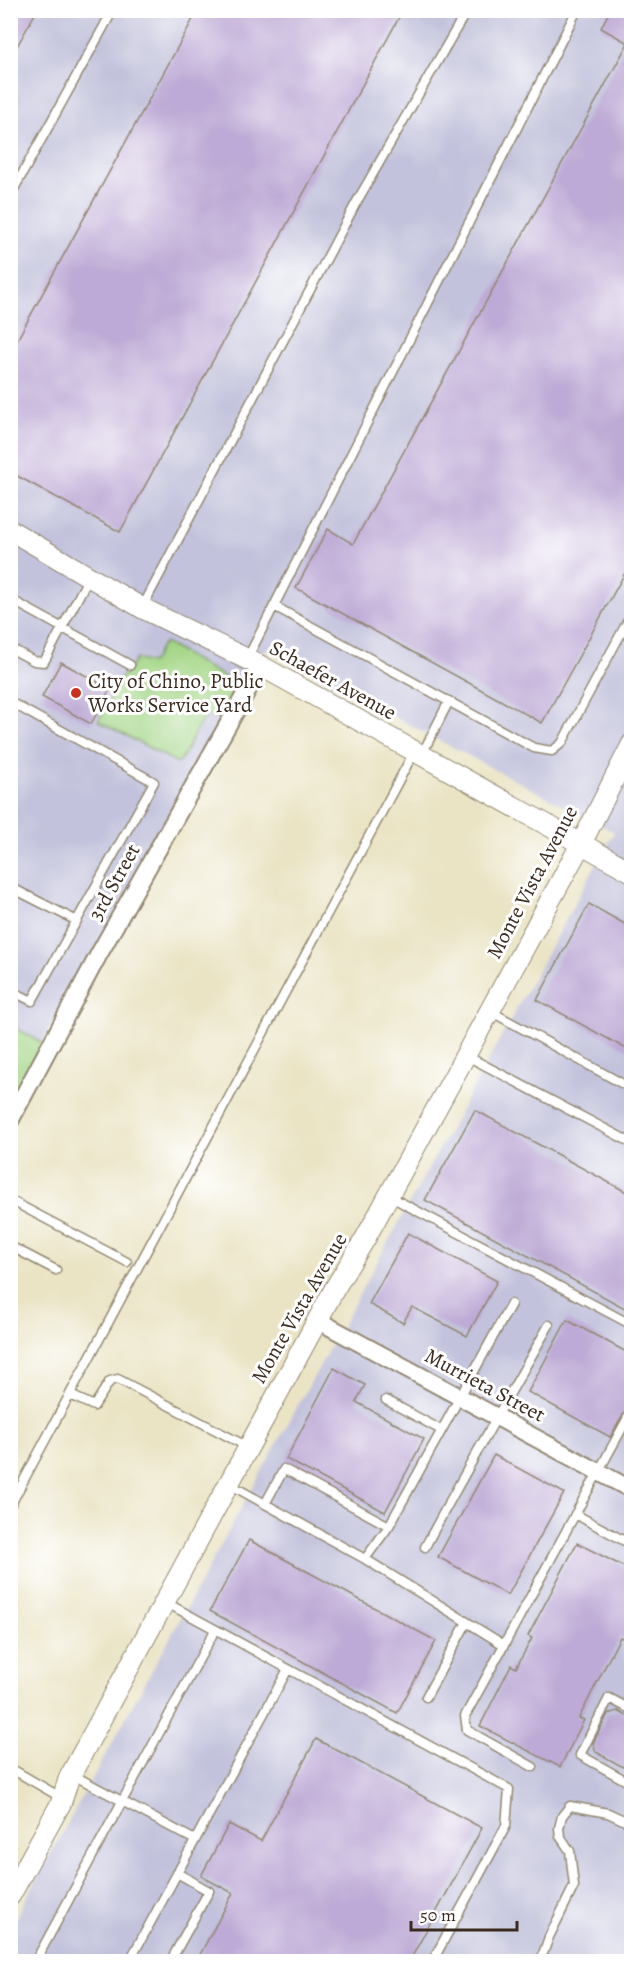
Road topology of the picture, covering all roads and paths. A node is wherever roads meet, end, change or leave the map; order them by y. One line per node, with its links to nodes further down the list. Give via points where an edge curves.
1 (113, 10): 4 (lane)
2 (467, 10): 9 (lane, via 356,203)
3 (577, 10): 8 (lane)
4 (10, 196)
5 (10, 530): 6 (street, Schaefer Avenue)
6 (89, 577): 9 (street, Schaefer Avenue); 11 (lane)
7 (10, 599): 11 (lane)
8 (274, 606): 13 (lane); 15 (lane)
9 (142, 608): 13 (street, Schaefer Avenue)
10 (632, 613): 15 (lane, via 562,743 552,751 534,748)
11 (63, 628): 12 (lane, via 44,662); 14 (lane)
12 (10, 648)
13 (254, 663): 18 (street, Schaefer Avenue); 27 (street, 3rd Street)
14 (130, 665)
15 (449, 701): 18 (lane)
16 (10, 702): 22 (lane, via 154,782)
17 (632, 744): 19 (street, Monte Vista Avenue)
18 (418, 754): 19 (street, Schaefer Avenue); 38 (lane)
19 (581, 844): 20 (street, Schaefer Avenue); 24 (street, Monte Vista Avenue)
20 (632, 872)
21 (10, 887): 22 (lane)
22 (77, 921): 23 (lane, via 32,1001)
23 (10, 990)
24 (490, 1011): 25 (street, Monte Vista Avenue); 26 (lane)
25 (465, 1055): 28 (lane); 29 (street, Monte Vista Avenue)
26 (632, 1089)
27 (10, 1121)
28 (632, 1143)
29 (389, 1196): 35 (street, Monte Vista Avenue); 37 (lane)
30 (10, 1200): 32 (lane)
31 (10, 1246): 33 (lane)
32 (127, 1262)
33 (56, 1270)
34 (512, 1304): 39 (lane)
35 (317, 1320): 39 (street, Murrieta Street); 44 (street, Monte Vista Avenue)
36 (549, 1325): 42 (lane)
37 (632, 1325)
38 (70, 1395): 44 (lane, via 94,1406 112,1379 118,1379); 49 (lane)
39 (459, 1397): 42 (street, Murrieta Street); 43 (lane)
40 (386, 1400): 43 (lane)
41 (632, 1410): 45 (lane)
42 (498, 1418): 45 (street, Murrieta Street); 53 (lane)
43 (441, 1430): 51 (lane)
44 (248, 1448): 46 (street, Monte Vista Avenue)
45 (598, 1472): 47 (street, Murrieta Street); 50 (lane)
46 (229, 1484): 48 (lane); 55 (street, Monte Vista Avenue)
47 (632, 1490)
48 (265, 1504): 51 (lane, via 285,1469); 54 (lane)
49 (10, 1506)
50 (575, 1514): 52 (lane); 58 (lane)
51 (388, 1526): 54 (lane)
52 (632, 1545)
53 (425, 1547)
54 (365, 1559): 56 (lane)
55 (164, 1602): 57 (lane); 66 (street, Monte Vista Avenue)
56 (467, 1622): 58 (lane); 62 (lane)
57 (215, 1630): 60 (lane); 69 (lane)
58 (504, 1645): 64 (lane, via 465,1716 467,1730)
59 (632, 1649): 61 (lane, via 627,1663)
60 (288, 1669): 71 (lane); 79 (lane, via 509,1789 506,1826)
61 (632, 1669)
62 (426, 1697)
63 (632, 1710): 67 (lane, via 609,1698 580,1755)
64 (533, 1767)
65 (10, 1768): 68 (lane)
66 (71, 1774): 68 (street, Monte Vista Avenue); 69 (lane)
67 (632, 1784)
68 (62, 1798): 73 (street, Monte Vista Avenue)
69 (122, 1801): 71 (lane); 76 (lane)
70 (632, 1824): 80 (lane, via 608,1813 570,1806 562,1816 560,1836 570,1851 574,1886)
71 (195, 1840): 72 (lane)
72 (177, 1873): 77 (lane); 78 (lane, via 209,1891)
73 (10, 1896)
74 (10, 1959): 75 (lane)
75 (16, 1962)
76 (35, 1962)
77 (129, 1962)
78 (170, 1962)
79 (432, 1962)
80 (540, 1962)

